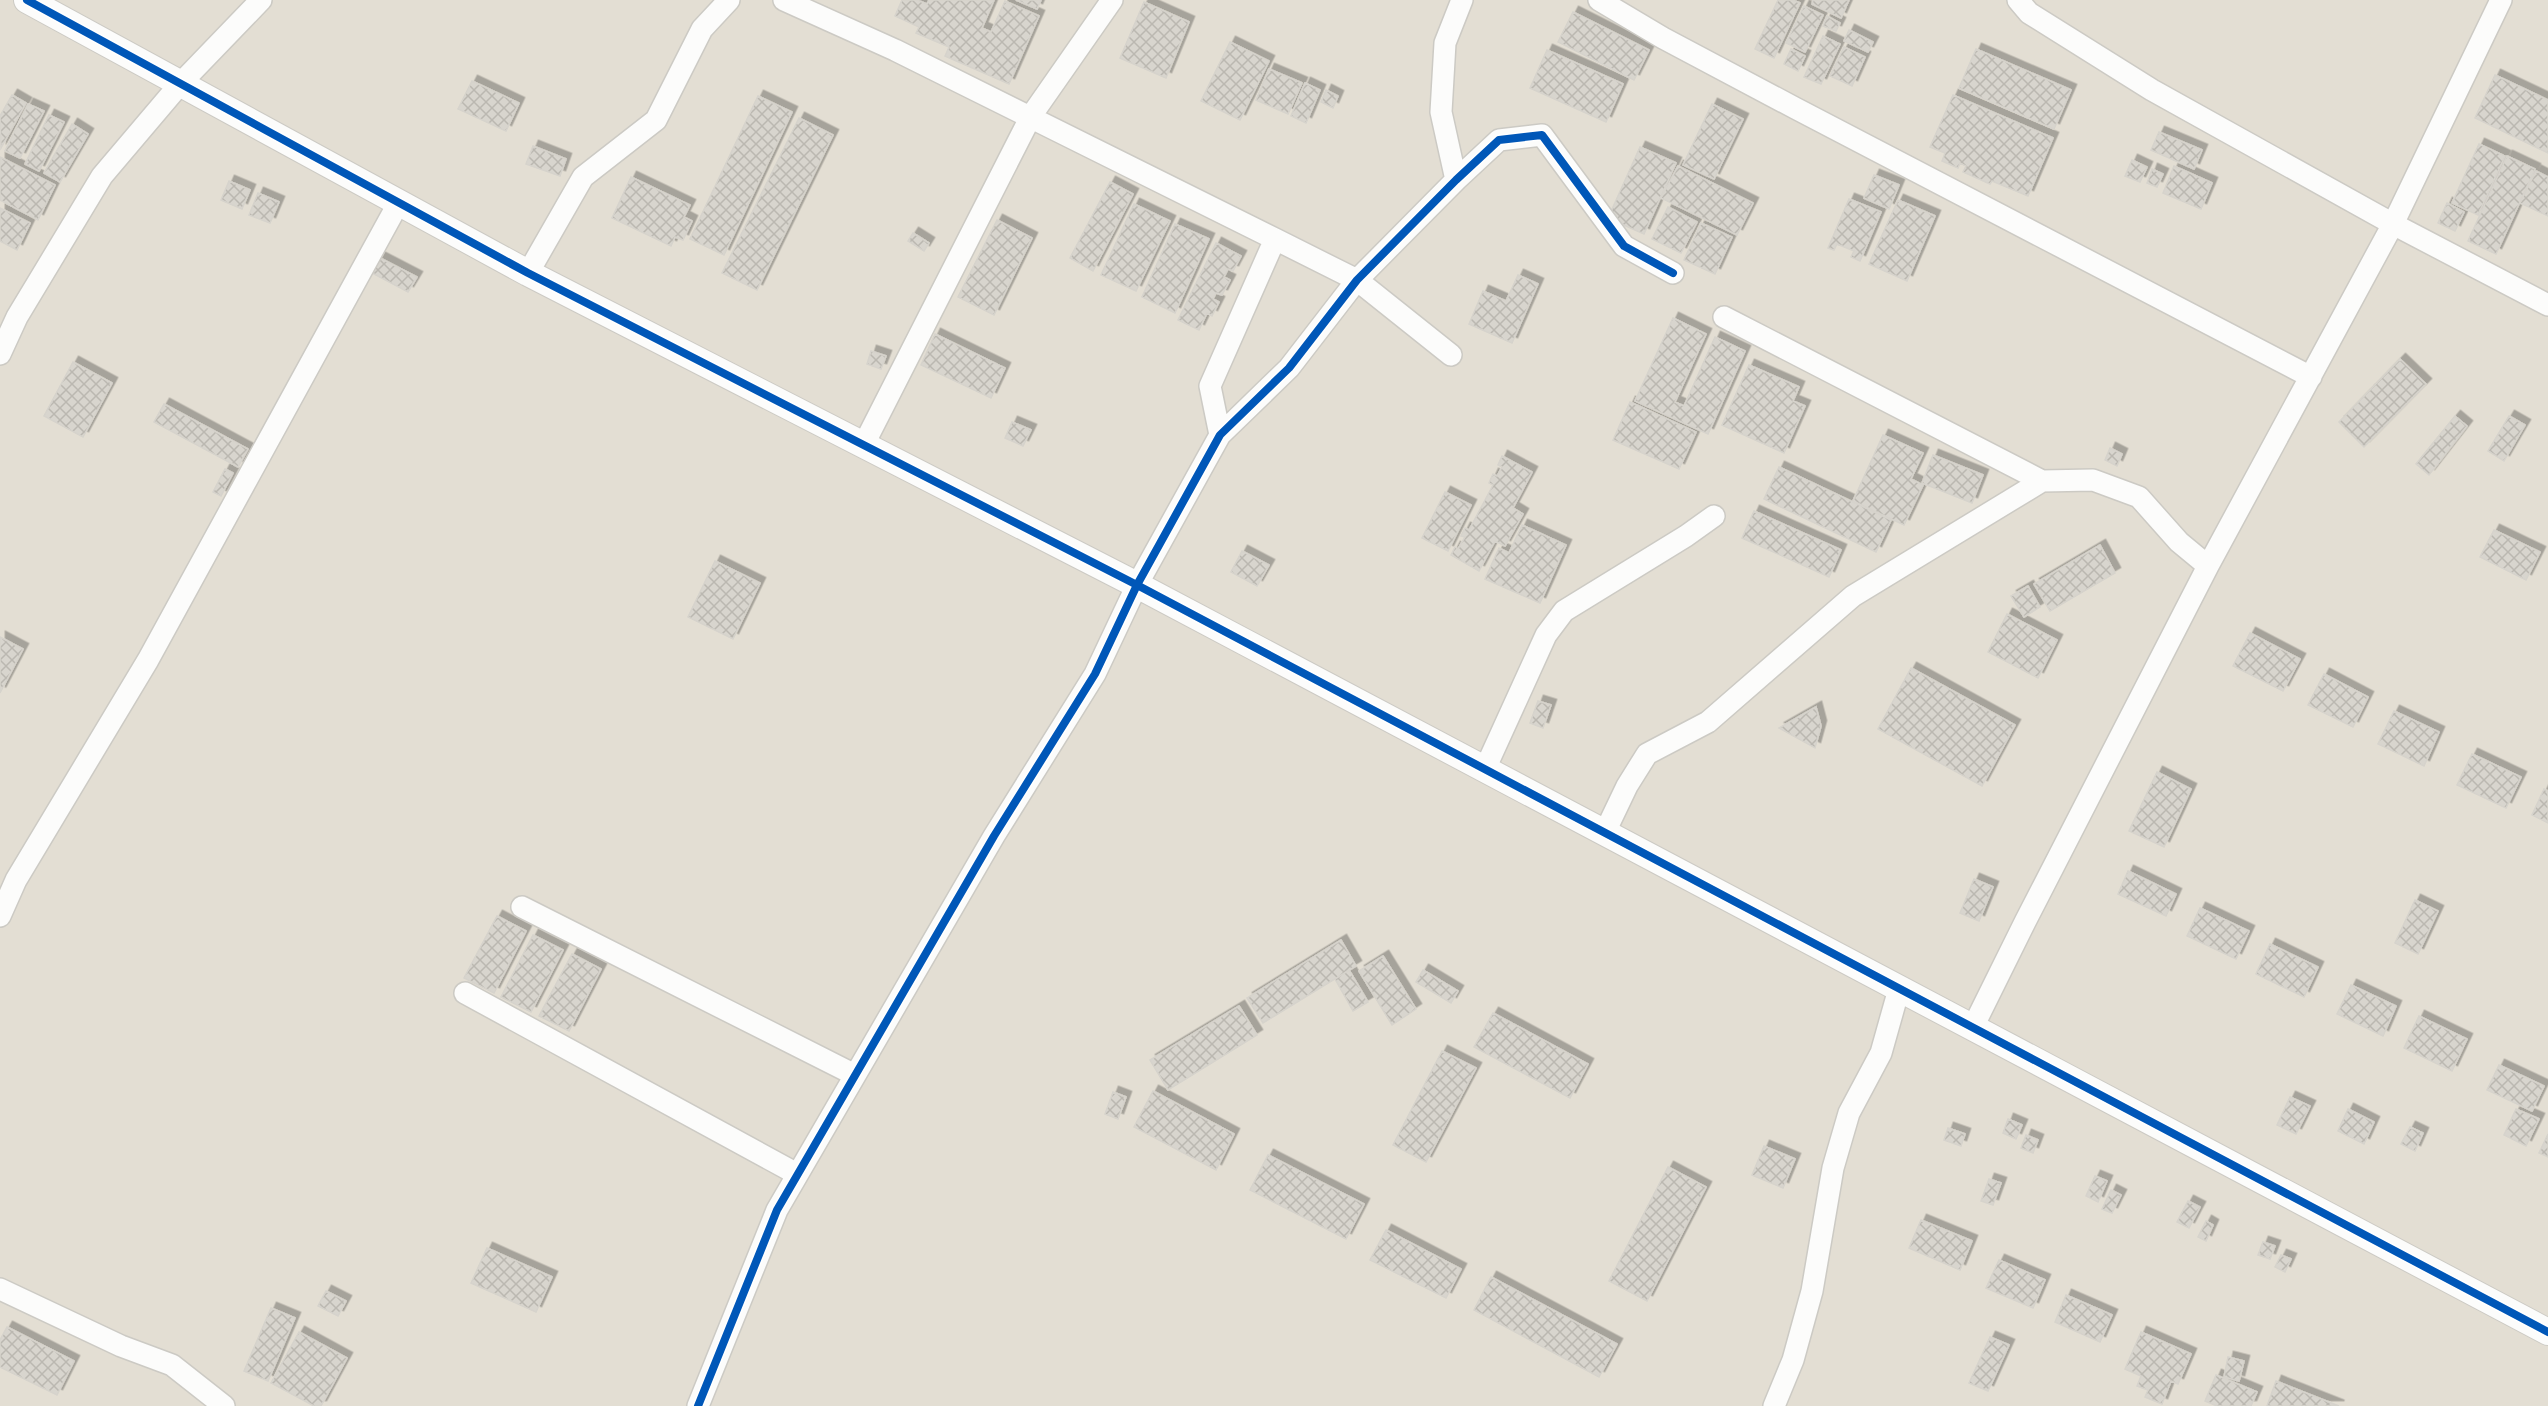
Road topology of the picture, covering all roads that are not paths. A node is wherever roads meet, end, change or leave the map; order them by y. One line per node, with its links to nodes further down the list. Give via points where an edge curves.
1 (27, 0): 12 (street)
2 (261, 0): 12 (street)
3 (729, 0): 18 (street, via 702,29 656,120 583,177)
4 (784, 0): 13 (street)
5 (1112, 0): 13 (street)
6 (1449, 0): 11 (street)
7 (1462, 0): 11 (street)
8 (1599, 0): 26 (street, via 1795,108)
9 (2018, 0): 16 (street, via 2029,13 2152,90)
10 (2501, 0): 16 (street)
11 (1445, 44): 14 (street, via 1441,112)
12 (180, 84): 15 (street); 22 (street, via 102,176)
13 (1031, 116): 17 (street); 28 (street)
14 (1456, 180): 19 (street, via 1499,140 1542,135 1624,246); 20 (street)
15 (399, 202): 18 (street); 36 (street, via 148,660 16,880)
16 (2393, 224): 21 (street); 26 (street)
17 (1275, 239): 20 (street); 27 (street, via 1210,386)
18 (528, 273): 28 (street)
19 (1673, 273)
20 (1357, 280): 25 (street); 27 (street, via 1289,368)
21 (2548, 305)
22 (9, 313): 24 (street)
23 (1724, 317): 29 (street)
24 (0, 354)
25 (1451, 355)
26 (2311, 377): 31 (street)
27 (1220, 435): 32 (street)
28 (863, 446): 32 (street)
29 (2042, 481): 31 (street, via 2093,480 2139,497 2179,542); 34 (street, via 1852,596 1708,722 1647,754)
30 (1714, 516): 33 (street, via 1564,611 1546,635)
31 (2208, 566): 39 (street)
32 (1137, 585): 33 (street); 40 (street, via 1095,674 994,836)
33 (1485, 769): 34 (street)
34 (1605, 832): 37 (street)
35 (522, 907): 40 (street)
36 (0, 916)
37 (1899, 989): 39 (street); 46 (street, via 1881,1053 1849,1113 1833,1168 1812,1291 1793,1360)
38 (465, 993): 41 (street)
39 (1973, 1028): 43 (street)
40 (855, 1075): 41 (street)
41 (797, 1174): 45 (street, via 777,1210)
42 (0, 1289): 44 (street, via 121,1346 172,1365)
43 (2548, 1332)
44 (224, 1406)
45 (698, 1406)
46 (1774, 1406)

